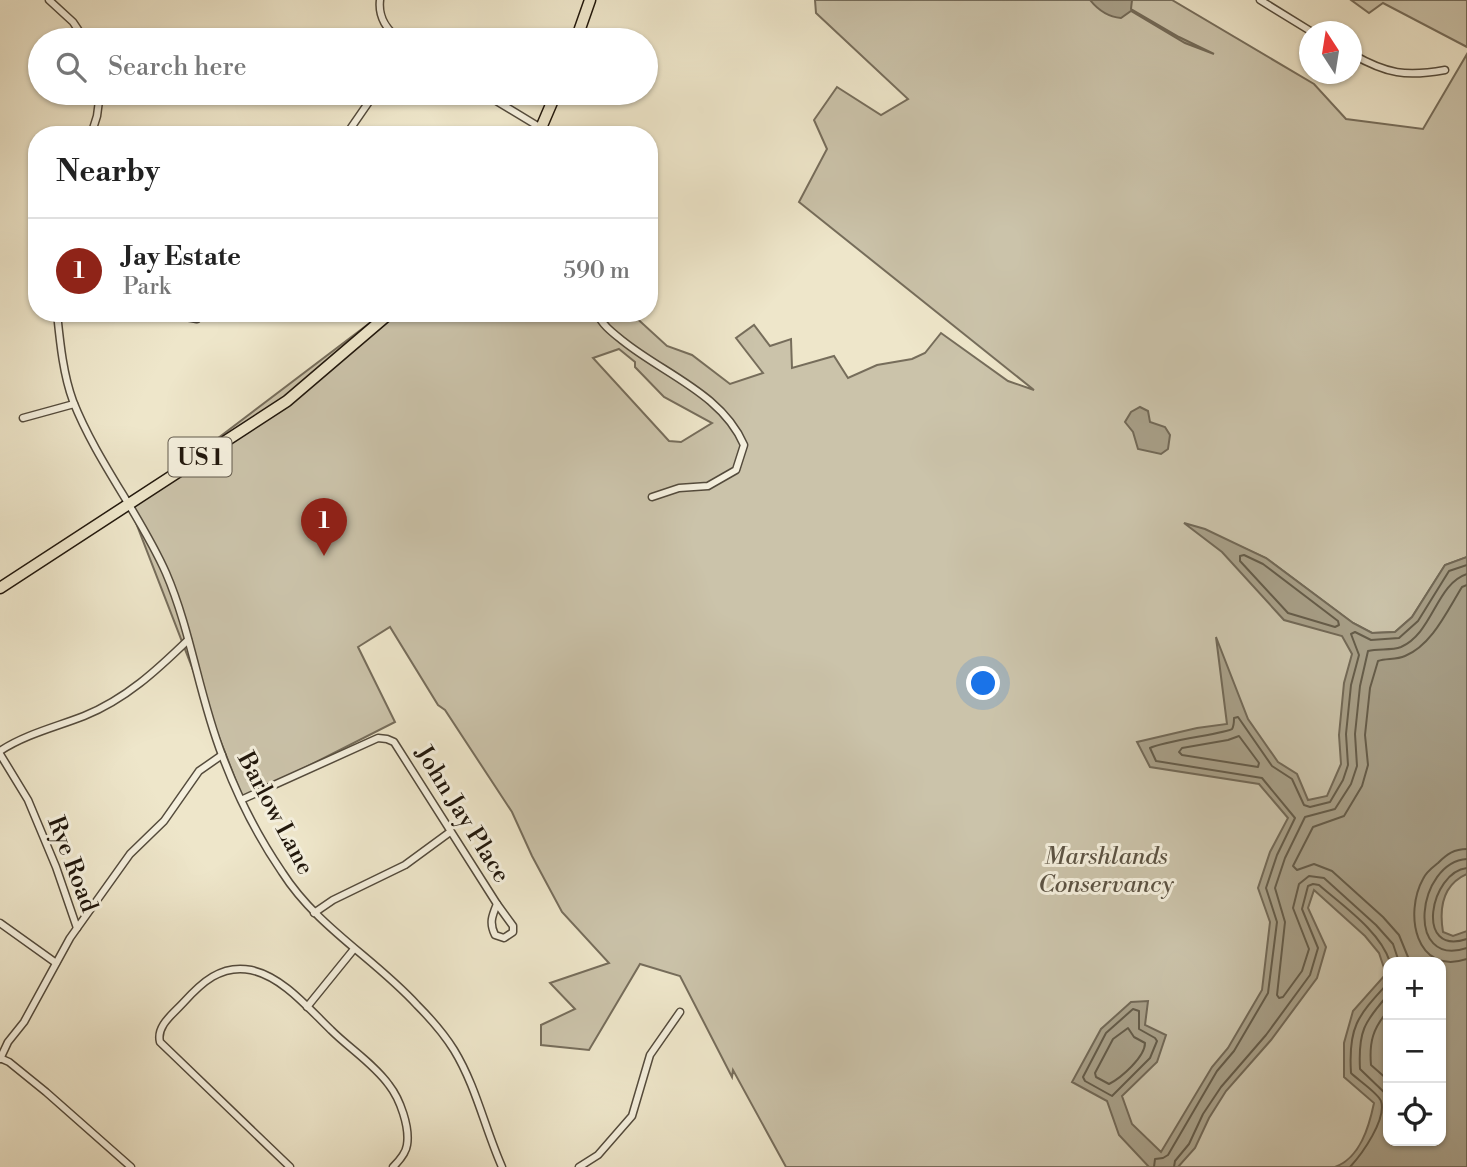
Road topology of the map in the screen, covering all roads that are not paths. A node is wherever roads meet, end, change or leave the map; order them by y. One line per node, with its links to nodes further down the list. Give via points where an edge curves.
1 (49, 0): 6 (street)
2 (380, 0): 7 (street)
3 (590, 0): 8 (main road)
4 (1260, 0): 5 (street)
5 (1299, 24)
6 (77, 28)
7 (387, 28)
8 (580, 28)
9 (1362, 58): 10 (street, via 1414,75)
10 (1445, 70)
11 (98, 105): 15 (street)
12 (366, 105): 16 (street)
13 (501, 105): 17 (street)
14 (551, 105): 18 (main road)
15 (94, 126)
16 (351, 126)
17 (532, 126)
18 (542, 126)
19 (58, 322): 22 (street, Barlow Lane)
20 (379, 322): 25 (main road, US 1, via 287,401)
21 (604, 322): 24 (street, via 633,349 730,418 744,445 736,470 708,486 679,488)
22 (74, 404): 23 (street); 25 (street, Barlow Lane)
23 (23, 418)
24 (652, 497)
25 (130, 504): 26 (main road, US 1); 27 (street, Barlow Lane, via 166,574)
26 (0, 588)
27 (188, 640): 28 (street, via 149,678 107,704 19,739); 29 (street, Barlow Lane)
28 (0, 752): 35 (street, Rye Road, via 27,800)
29 (222, 755): 30 (street, Barlow Lane); 35 (street, via 199,771)
30 (243, 799): 31 (street, John Jay Place, via 352,749 387,738 394,742); 33 (street, Barlow Lane, via 282,873)
31 (450, 832): 32 (street, John Jay Place); 33 (street, via 405,865)
32 (497, 904): 32 (street, John Jay Place, via 491,927 495,935 504,938 513,932 513,926)
33 (314, 913): 36 (street, Barlow Lane)
34 (0, 923): 37 (street)
35 (77, 928): 37 (street, Rye Road)
36 (354, 949): 38 (street); 44 (street, Barlow Lane, via 403,991 454,1049)
37 (56, 963): 40 (street, Rye Road)
38 (307, 1007): 42 (street, via 265,975 222,971 198,986 164,1022 158,1035 160,1042); 43 (street, via 389,1084 396,1097 407,1147)
39 (680, 1012): 45 (street, via 650,1055 632,1116 598,1155)
40 (0, 1058): 41 (street)
41 (131, 1167)
42 (290, 1167)
43 (393, 1167)
44 (502, 1167)
45 (579, 1167)

